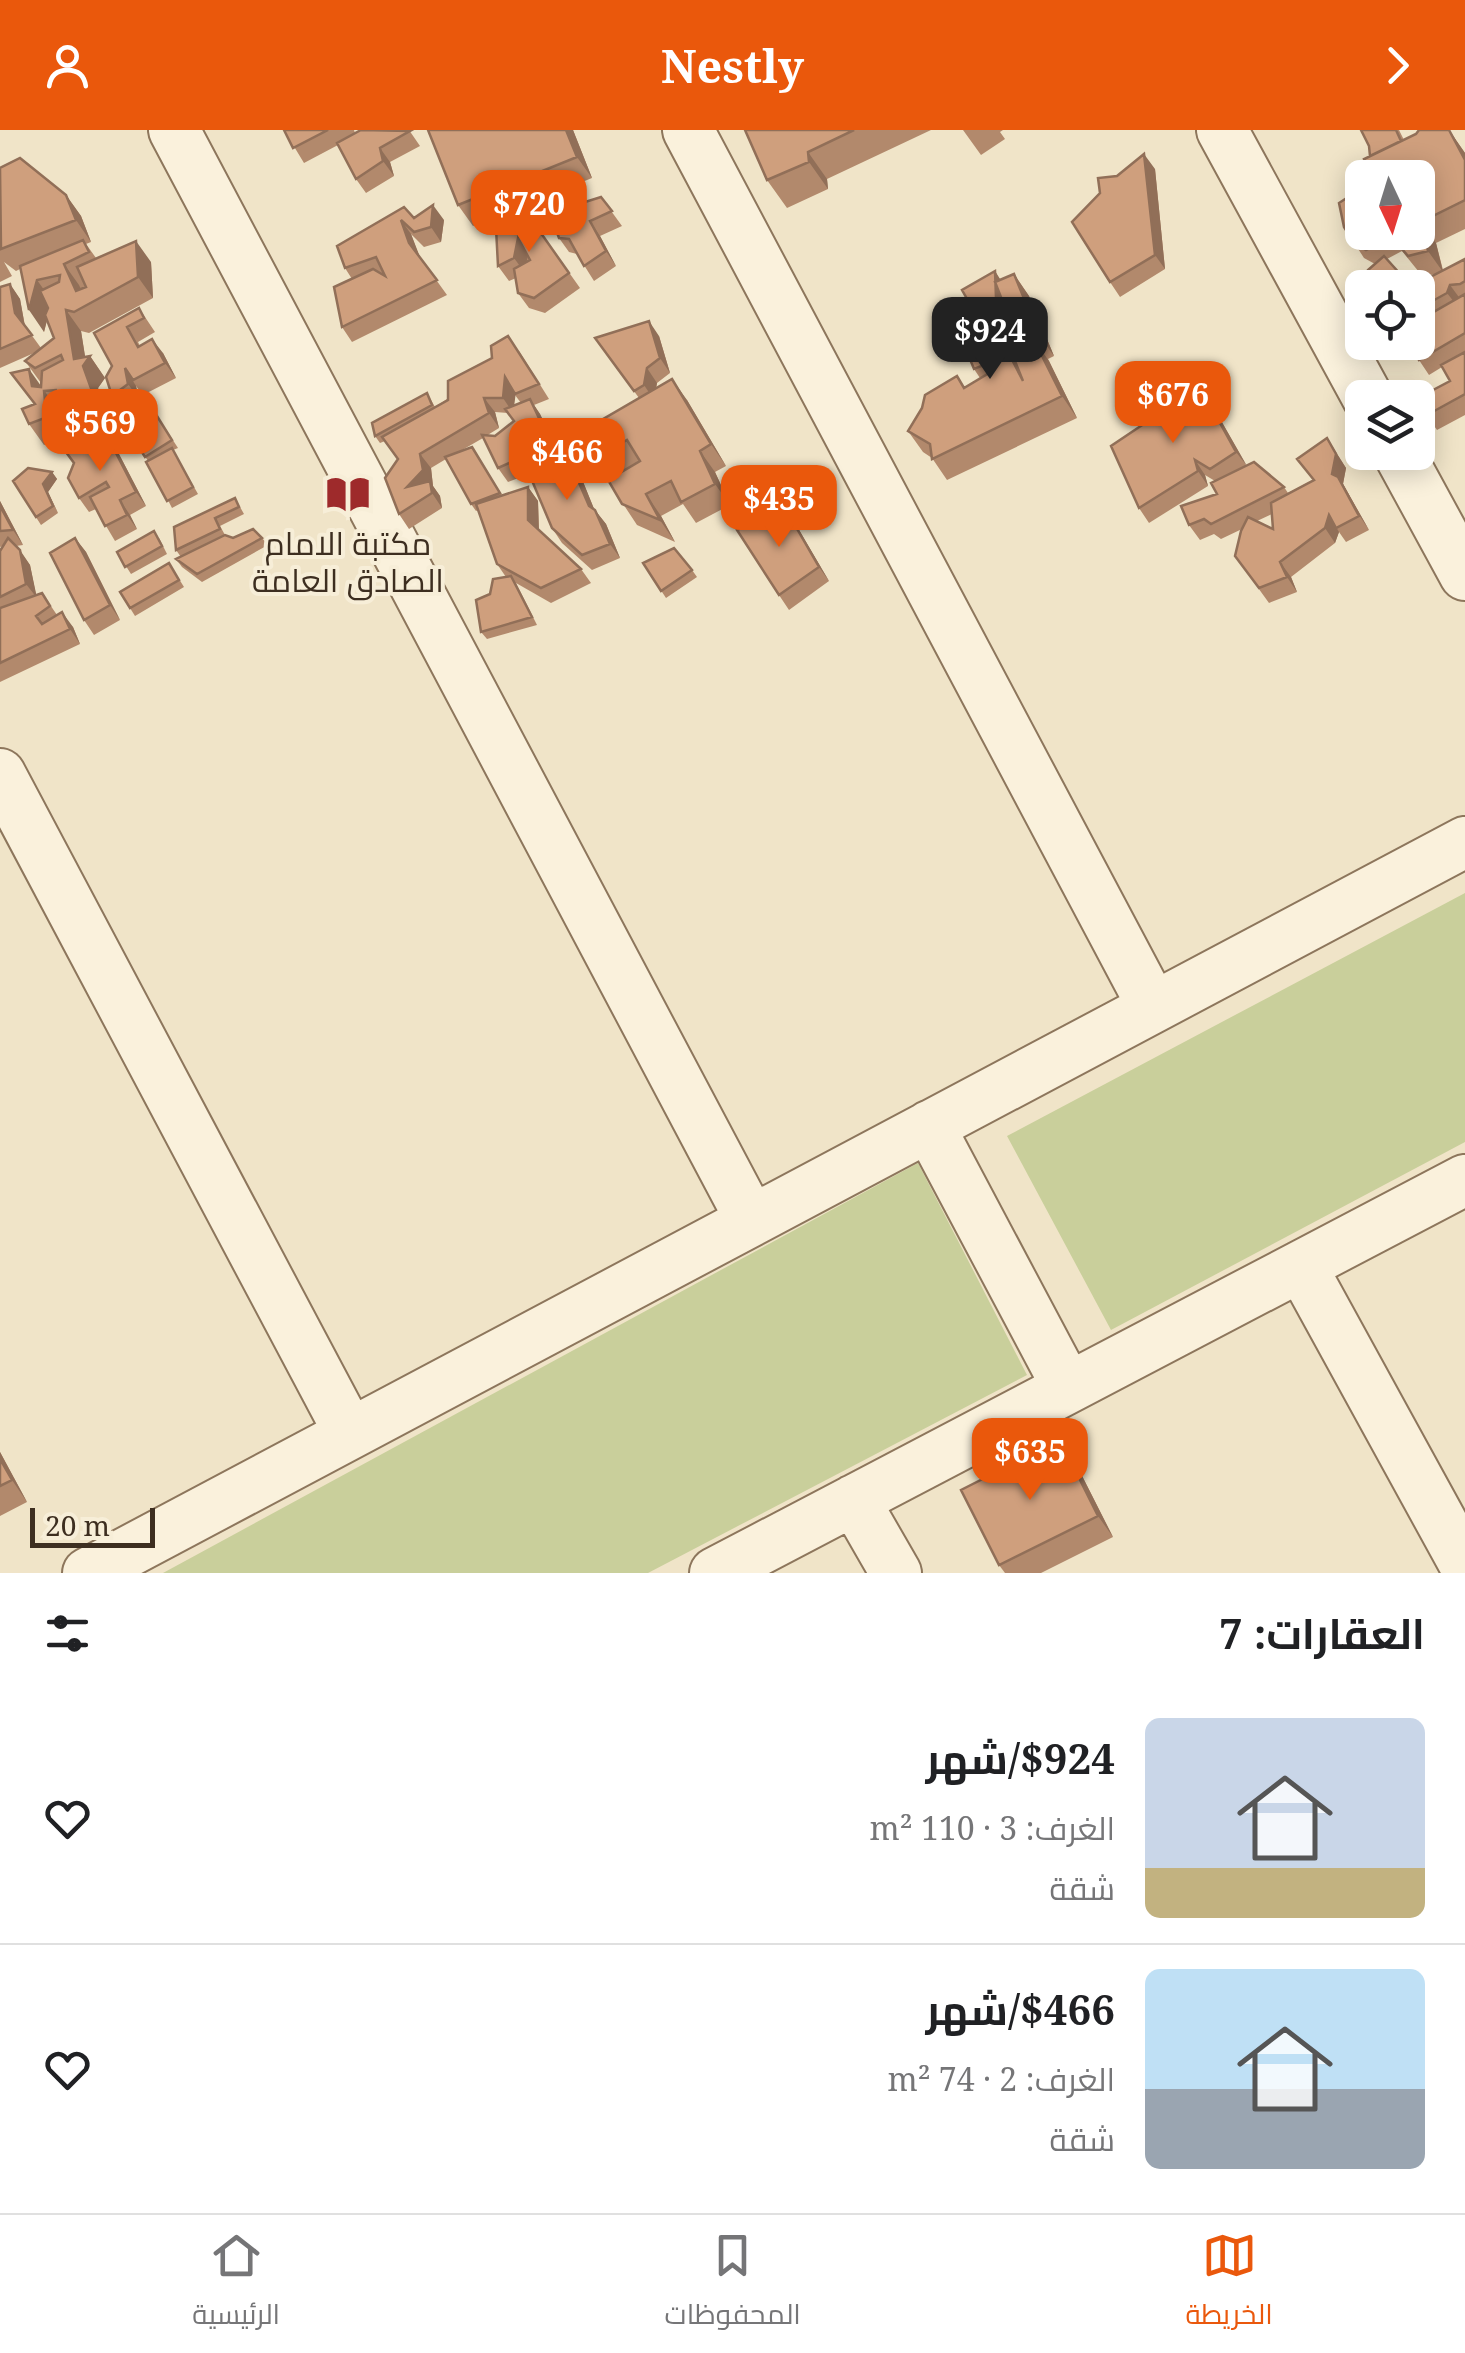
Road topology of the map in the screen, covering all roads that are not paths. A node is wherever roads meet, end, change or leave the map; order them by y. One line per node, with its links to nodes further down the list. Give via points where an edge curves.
1 (174, 130): 12 (street)
2 (688, 130): 9 (street)
3 (1222, 130): 4 (street)
4 (1358, 380)
5 (1408, 470): 6 (street)
6 (1465, 575)
7 (0, 774): 15 (street)
8 (1465, 842): 9 (street)
9 (1152, 1008): 10 (street)
10 (929, 1126): 12 (street); 14 (street)
11 (1465, 1180): 13 (street)
12 (750, 1220): 15 (street)
13 (1301, 1266): 14 (street); 17 (street)
14 (1068, 1388): 16 (street)
15 (350, 1434): 18 (street)
16 (854, 1500): 19 (street); 20 (street)
17 (1465, 1566)
18 (88, 1573)
19 (715, 1573)
20 (896, 1573)

